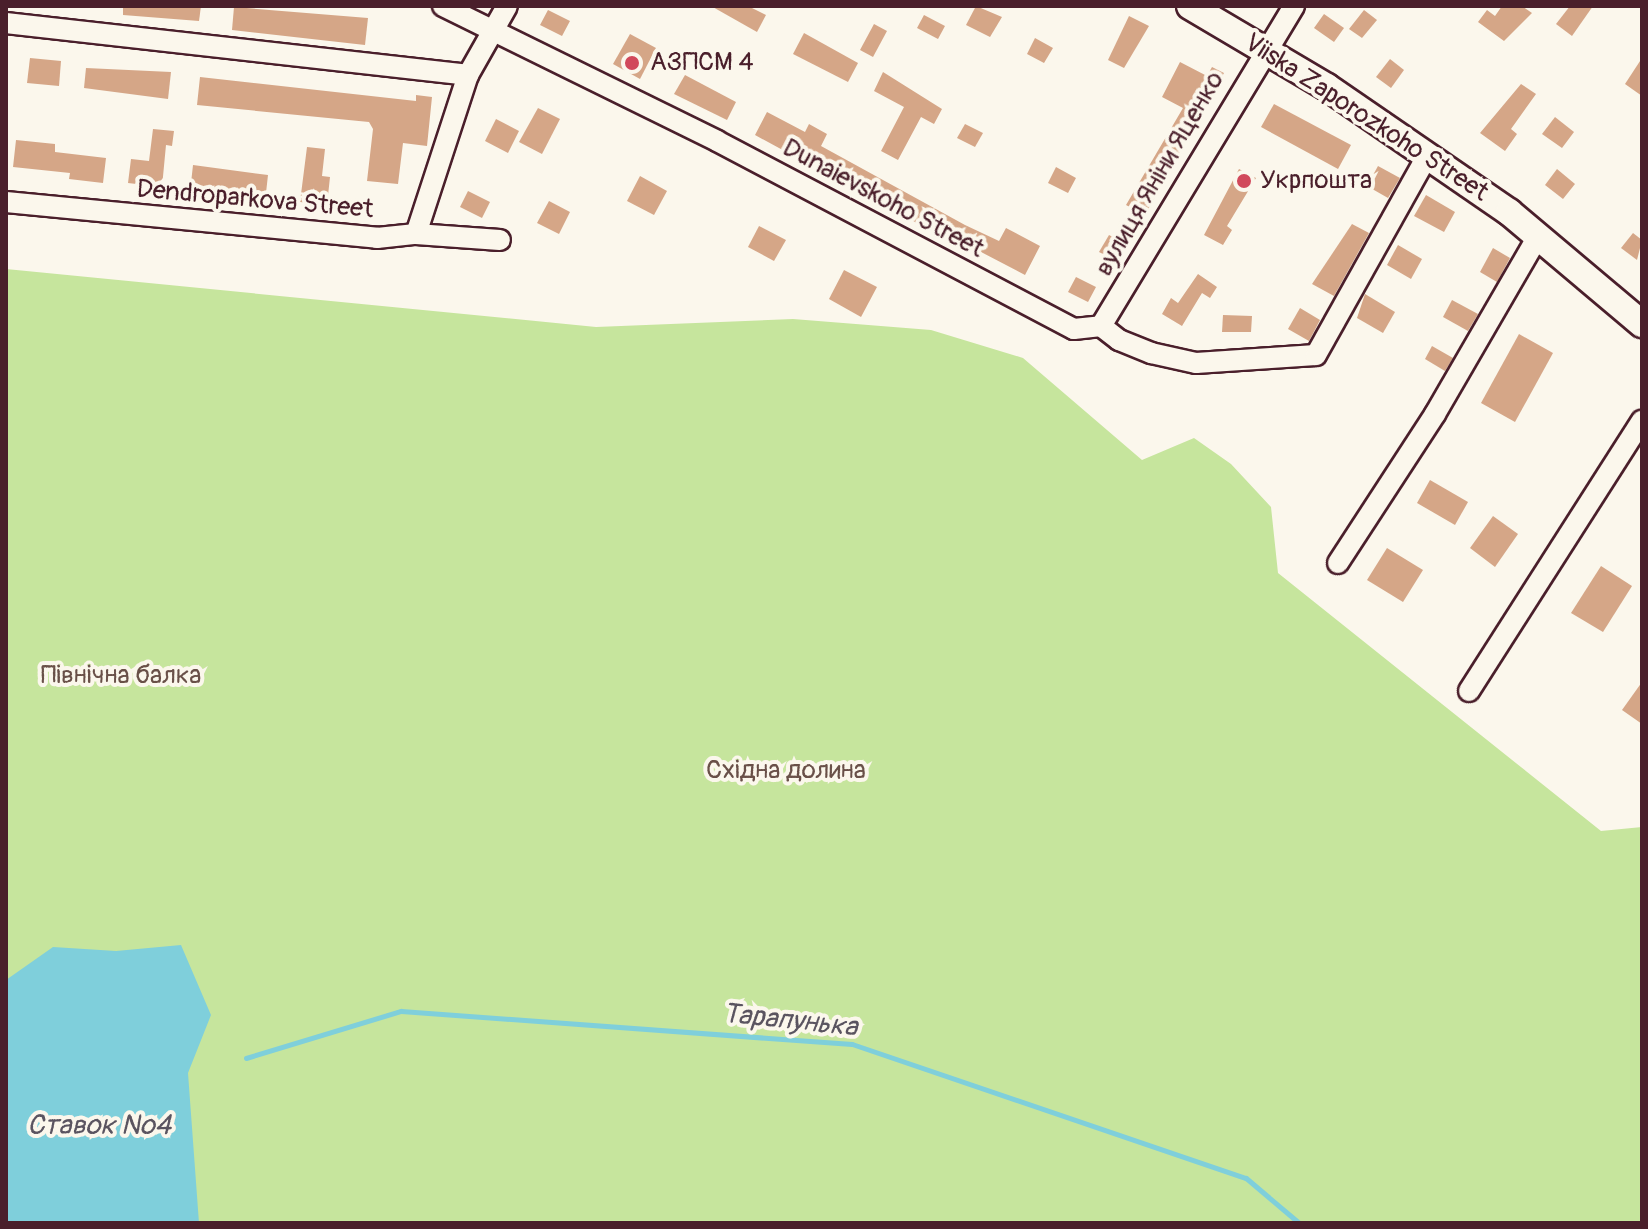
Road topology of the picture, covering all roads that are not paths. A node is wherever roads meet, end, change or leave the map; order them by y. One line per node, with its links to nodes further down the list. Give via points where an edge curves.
1 (443, 6): 6 (street, Dunaievskoho Street)
2 (507, 6): 6 (street)
3 (1190, 6): 7 (street, Viiska Zaporozkoho Street)
4 (1294, 6): 7 (street, вулиця Яніни Яценко)
5 (6, 23): 8 (street)
6 (493, 32): 8 (street); 15 (street, Dunaievskoho Street, via 717,141 1074,329)
7 (1264, 49): 9 (street, Viiska Zaporozkoho Street); 15 (street, вулиця Яніни Яценко)
8 (468, 75): 11 (street)
9 (1427, 156): 12 (street, Viiska Zaporozkoho Street); 15 (street, Dunaievskoho Street, via 1316,355 1196,363 1151,353)
10 (6, 202): 11 (street, Dendroparkova Street, via 377,238)
11 (416, 234): 13 (street, Dendroparkova Street)
12 (1538, 236): 14 (street, Viiska Zaporozkoho Street); 17 (street, via 1435,414)
13 (500, 240)
14 (1642, 324)
15 (1101, 326)
16 (1642, 421): 18 (street)
17 (1338, 563)
18 (1469, 691)

